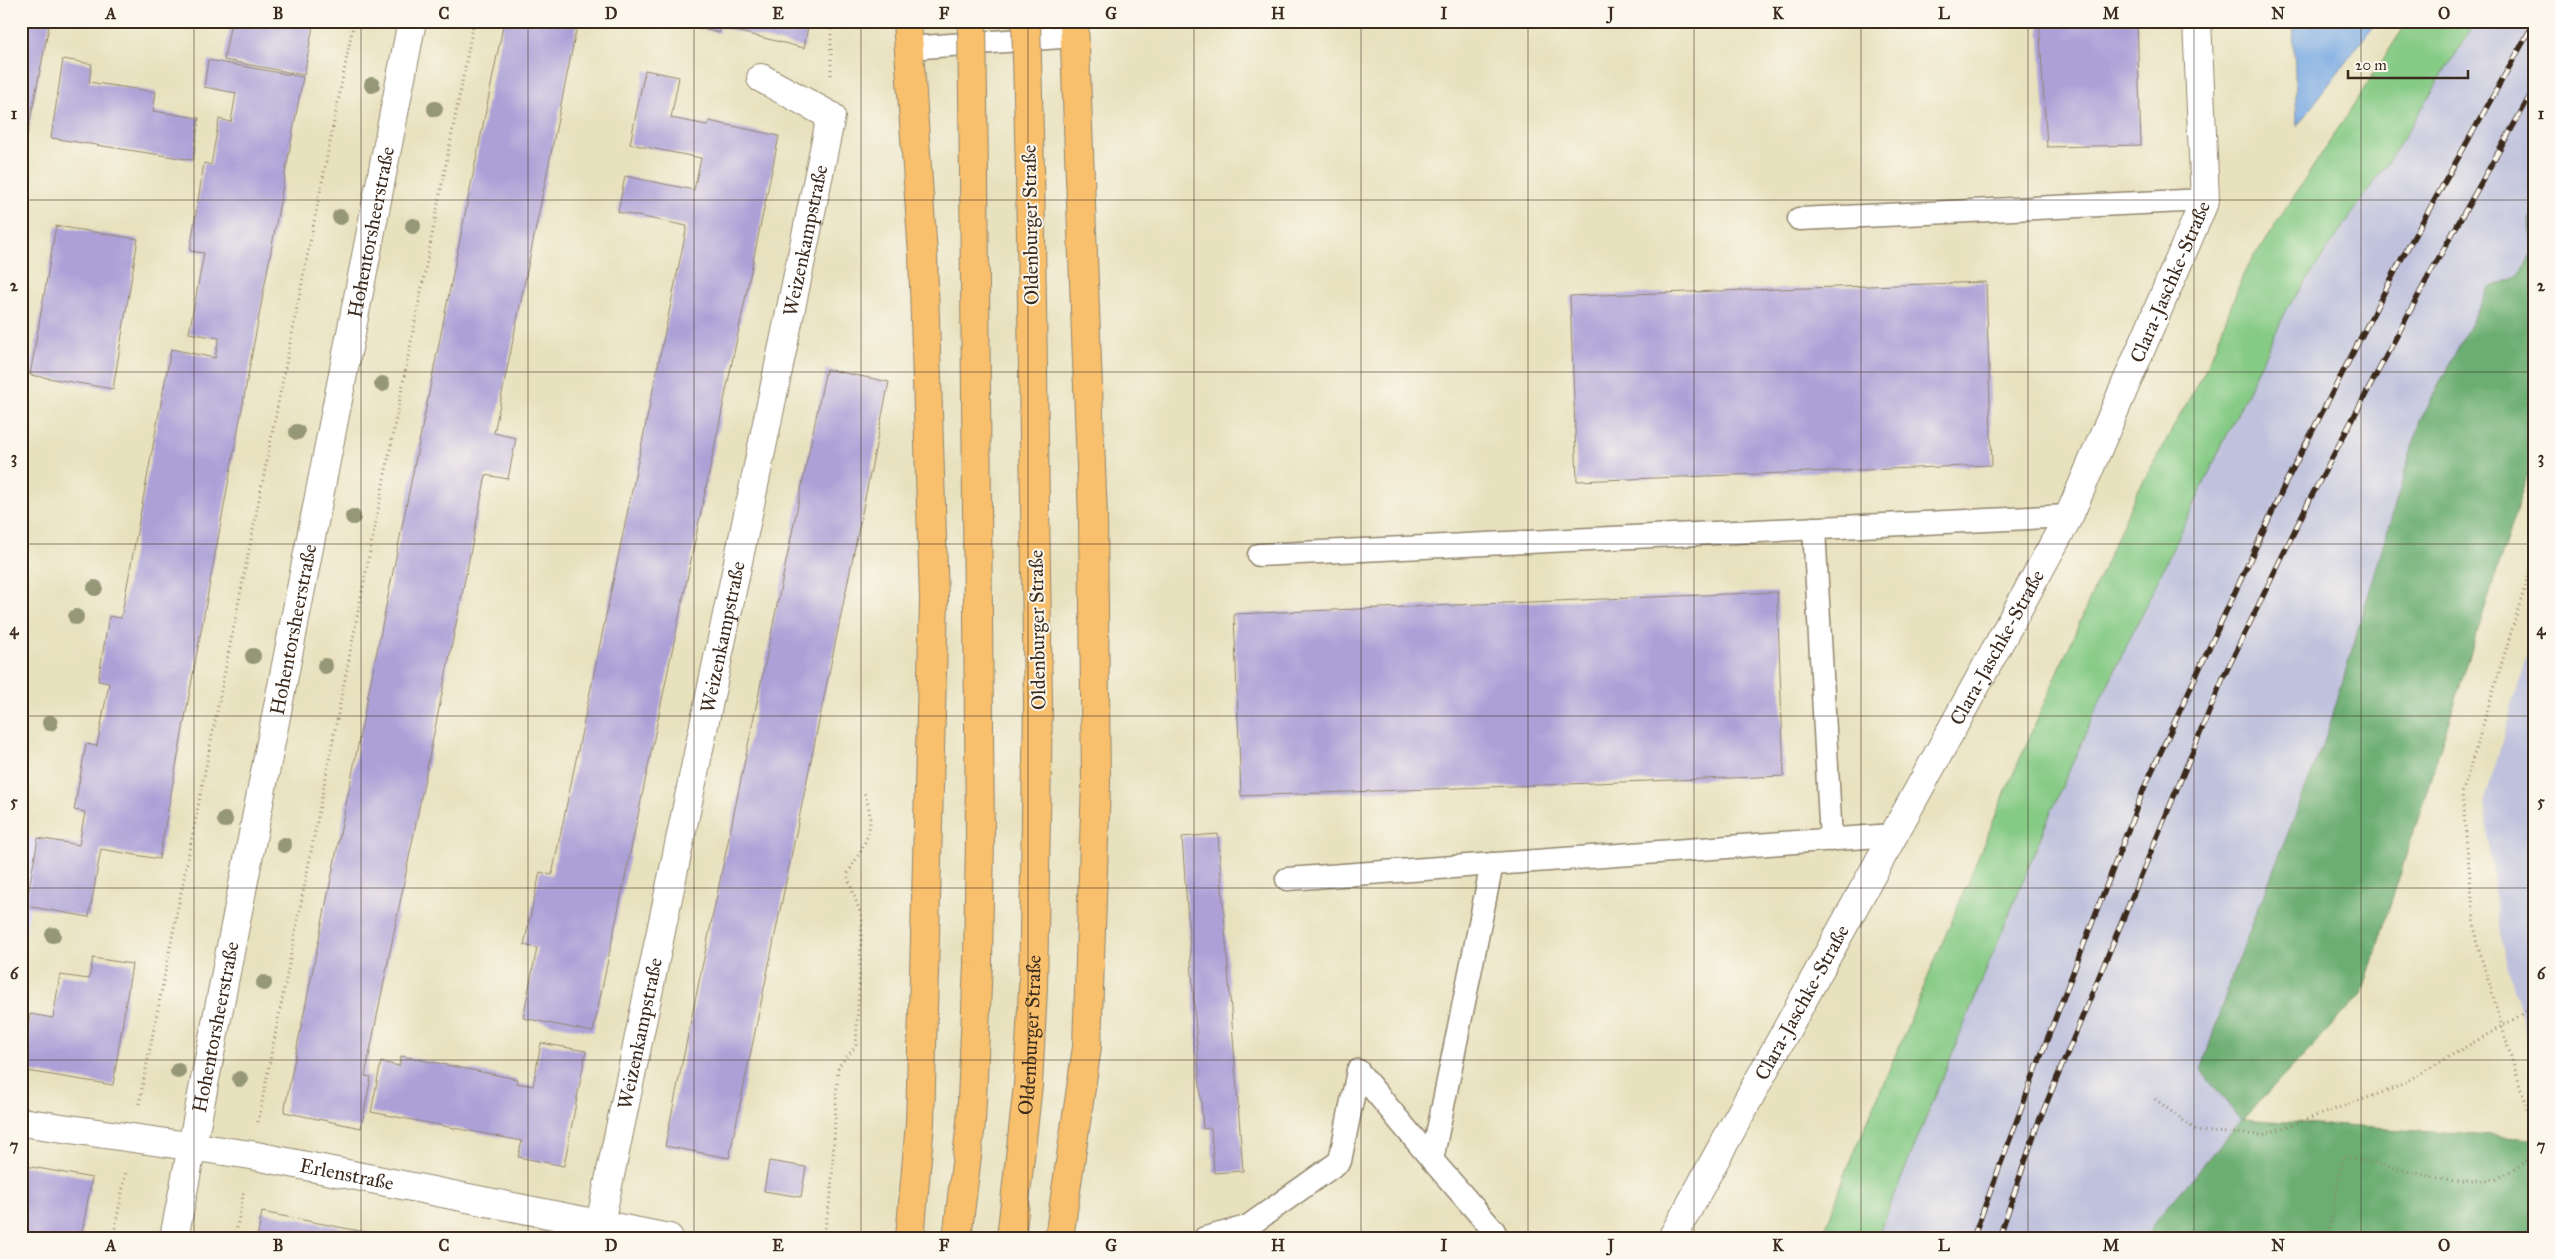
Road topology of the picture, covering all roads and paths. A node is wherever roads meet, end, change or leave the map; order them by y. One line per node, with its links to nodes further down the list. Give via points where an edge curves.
1 (354, 21): 28 (path)
2 (412, 21): 30 (street, Hohentorsheerstraße)
3 (474, 21): 31 (path)
4 (831, 21): 11 (path)
5 (972, 21): 40 (highway, bridge, via 980,825 971,1123)
6 (1026, 21): 41 (highway, Oldenburger Straße, bridge, via 1038,704 1028,1085)
7 (2198, 21): 12 (street, Clara-Jaschke-Straße)
8 (1075, 28): 9 (lane); 42 (highway, via 1093,518 1096,783 1087,1047)
9 (908, 34): 39 (highway, via 923,255 934,600 920,1123)
10 (761, 78): 11 (street)
11 (831, 116): 33 (street, Weizenkampstraße)
12 (2205, 200): 13 (lane); 14 (street, Clara-Jaschke-Straße)
13 (1799, 218)
14 (2069, 516): 15 (lane); 19 (street, Clara-Jaschke-Straße)
15 (1814, 528): 16 (lane); 20 (lane)
16 (1259, 555)
17 (2534, 556): 24 (path, via 2462,794 2476,940)
18 (863, 790): 38 (path, via 871,810 869,834 847,875 862,918 856,1046 838,1067 831,1195)
19 (1893, 836): 20 (lane); 45 (street, Clara-Jaschke-Straße)
20 (1831, 840): 21 (lane)
21 (1492, 864): 22 (lane); 32 (lane)
22 (1286, 879)
23 (2534, 1004): 24 (path)
24 (2502, 1025): 25 (path, via 2395,1088 2262,1135 2197,1131); 27 (path)
25 (2155, 1099)
26 (21, 1122): 28 (street, Erlenstraße)
27 (2534, 1133)
28 (133, 1137): 30 (street, Erlenstraße); 34 (path)
29 (2534, 1139): 46 (path, via 2526,1162 2498,1179 2454,1182 2343,1156)
30 (192, 1146): 31 (street, Erlenstraße); 35 (street, Hohentorsheerstraße)
31 (251, 1155): 33 (street, Erlenstraße); 36 (path)
32 (1432, 1160): 43 (lane, via 1358,1070 1340,1161 1247,1227); 44 (lane)
33 (598, 1231): 37 (street, Erlenstraße)
34 (113, 1238)
35 (174, 1238)
36 (235, 1238)
37 (669, 1238)
38 (823, 1238)
39 (910, 1238)
40 (956, 1238)
41 (1011, 1238)
42 (1060, 1238)
43 (1206, 1238)
44 (1497, 1238)
45 (1672, 1238)
46 (2328, 1238)

